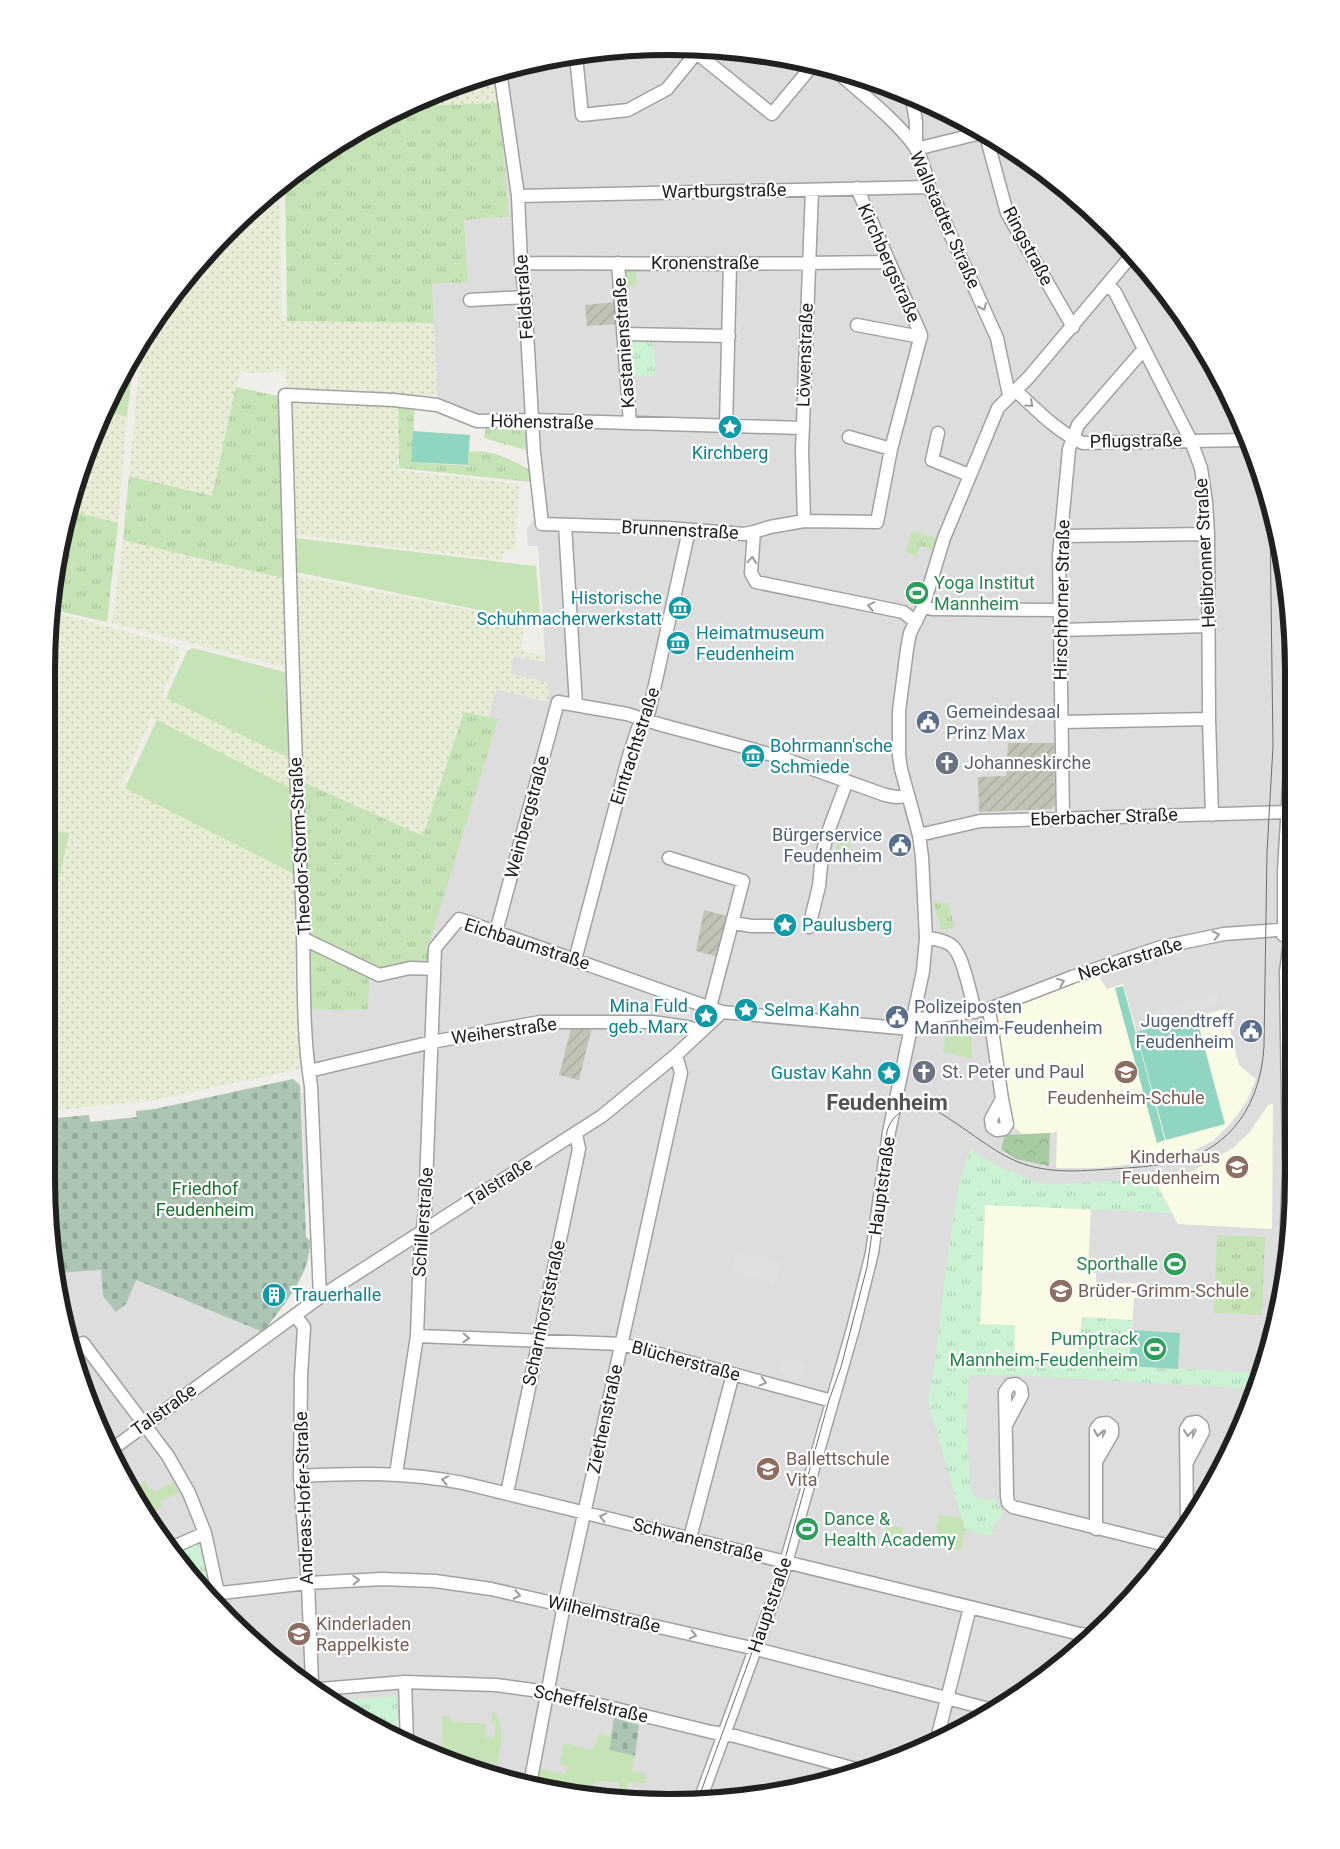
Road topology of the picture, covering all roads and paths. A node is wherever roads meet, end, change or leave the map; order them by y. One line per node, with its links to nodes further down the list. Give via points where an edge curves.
1 (692, 56): 3 (street, via 667,89 628,110 582,116)
2 (701, 56): 4 (street, via 772,114)
3 (577, 62)
4 (808, 71)
5 (501, 79): 14 (street, Feldstraße)
6 (849, 82): 10 (street, Wallstadter Straße)
7 (913, 106): 10 (street)
8 (974, 135): 10 (street)
9 (988, 144): 25 (street, Ringstraße, via 1007,213)
10 (916, 149): 11 (street, Wallstadter Straße)
11 (929, 187): 12 (street, Wartburgstraße); 30 (street, Wallstadter Straße, one-way to 30, via 997,338)
12 (857, 188): 13 (street, Wartburgstraße); 17 (street, Kirchbergstraße)
13 (812, 190): 14 (street, Wartburgstraße); 16 (street, Löwenstraße)
14 (518, 196): 18 (street, Feldstraße)
15 (1128, 260): 21 (street, Hauptstraße)
16 (809, 262): 17 (street, Kronenstraße); 20 (street, Kronenstraße); 35 (street, Löwenstraße)
17 (888, 262): 28 (street, Kirchbergstraße)
18 (521, 263): 19 (street, Kronenstraße); 22 (street, Feldstraße)
19 (618, 263): 20 (street, Kronenstraße); 26 (street, Kastanienstraße)
20 (730, 264): 27 (street)
21 (1108, 285): 25 (street, Hauptstraße); 29 (street, Heilbronner Straße, via 1115,292)
22 (525, 296): 23 (street); 32 (street, Feldstraße)
23 (470, 300)
24 (857, 325): 28 (street, Kirchbergstraße)
25 (1072, 328): 30 (street, Hauptstraße)
26 (624, 334): 27 (street); 33 (street, Kastanienstraße)
27 (729, 336): 34 (street)
28 (921, 337): 41 (street, Kirchbergstraße)
29 (1144, 348): 38 (street, Hirschhorner Straße, via 1078,425); 39 (street, Heilbronner Straße)
30 (1012, 393): 38 (street, Pflugstraße, one-way to 38); 42 (street, Hauptstraße, via 998,408)
31 (286, 395): 32 (street, Höhenstraße, via 437,405 477,421); 76 (street, Theodor-Storm-Straße, via 294,727)
32 (532, 420): 33 (street, Höhenstraße); 45 (street, Feldstraße)
33 (630, 423): 34 (street, Höhenstraße)
34 (726, 426): 35 (street, Höhenstraße)
35 (802, 428): 43 (street, Löwenstraße)
36 (938, 433): 42 (street, via 932,460)
37 (849, 437): 41 (street)
38 (1072, 438): 39 (street, Pflugstraße, via 1083,443); 50 (street, Hirschhorner Straße)
39 (1191, 440): 40 (street, Pflugstraße); 49 (street, Heilbronner Straße, via 1201,468)
40 (1240, 440)
41 (891, 449): 44 (street, Kirchbergstraße)
42 (969, 475): 51 (street, Hauptstraße, via 944,538)
43 (804, 521): 44 (street, Brunnenstraße); 48 (street, Brunnenstraße)
44 (877, 522)
45 (542, 524): 46 (street, Brunnenstraße)
46 (565, 525): 47 (street, Brunnenstraße); 56 (street)
47 (688, 530): 48 (street, Brunnenstraße); 58 (street, Eintrachtstraße, via 649,712)
48 (754, 532): 53 (street, one-way to 48, via 903,612 756,582 751,573)
49 (1208, 534): 50 (street); 54 (street, Heilbronner Straße)
50 (1061, 536): 52 (street, Hirschhorner Straße)
51 (923, 607): 52 (street); 53 (street, Hauptstraße)
52 (1060, 610): 55 (street, Hirschhorner Straße)
53 (916, 622): 61 (street, Hauptstraße, via 910,633 899,711 899,756)
54 (1209, 626): 55 (street); 57 (street, Heilbronner Straße)
55 (1060, 630): 59 (street, Hirschhorner Straße)
56 (576, 705): 58 (street); 73 (street, Weinbergstraße, via 558,702)
57 (1209, 719): 59 (street); 63 (street, Heilbronner Straße)
58 (644, 720): 60 (street, via 782,758); 77 (street, Eintrachtstraße, via 628,758)
59 (1062, 722): 64 (street, Hirschhorner Straße)
60 (847, 781): 61 (street, via 896,798); 71 (street, via 822,855 819,886)
61 (908, 796): 65 (street, Hauptstraße)
62 (1285, 812): 63 (street, Eberbacher Straße)
63 (1212, 814): 64 (street, Eberbacher Straße)
64 (1063, 818): 65 (street, Eberbacher Straße, via 980,821)
65 (919, 834): 75 (street, Hauptstraße)
66 (1285, 856): 68 (street)
67 (669, 858): 69 (street, via 743,881)
68 (1285, 890)
69 (733, 923): 70 (street); 80 (street)
70 (776, 926)
71 (809, 927)
72 (1285, 929): 81 (street, Neckarstraße, one-way to 72, via 1161,947 1224,934)
73 (496, 932): 77 (street, Eichbaumstraße); 79 (street, Eichbaumstraße, via 459,919 435,948)
74 (1285, 933): 78 (street, via 1281,941)
75 (926, 938): 82 (street, via 945,941 959,954); 83 (street, Hauptstraße)
76 (304, 939): 79 (street, via 379,975 410,968); 87 (street, Theodor-Storm-Straße)
77 (575, 960): 80 (street, Eichbaumstraße)
78 (1285, 966)
79 (434, 969): 85 (street, Schillerstraße)
80 (716, 1009): 83 (street); 84 (street, Talstraße)
81 (989, 1009): 82 (street, Neckarstraße); 88 (street)
82 (975, 1012): 83 (street, Neckarstraße)
83 (912, 1024): 98 (street, Hauptstraße, via 889,1132 868,1271)
84 (701, 1032): 85 (street, Weiherstraße, via 652,1022 540,1022); 86 (street, Talstraße)
85 (432, 1042): 87 (street, Weiherstraße); 90 (street, Schillerstraße)
86 (676, 1055): 89 (street, Talstraße); 95 (street, Ziethenstraße, via 681,1073)
87 (309, 1071): 91 (street, Theodor-Storm-Straße)
88 (1002, 1099)
89 (576, 1134): 90 (street, Talstraße); 94 (street, Scharnhorststraße, via 579,1149)
90 (423, 1230): 91 (street, Talstraße); 93 (street, Schillerstraße)
91 (320, 1297): 92 (street, Talstraße)
92 (295, 1315): 99 (street, Talstraße); 105 (street, Andreas-Hofer-Straße, via 304,1328)
93 (417, 1336): 94 (street, Blücherstraße, one-way to 94); 104 (street, Schillerstraße)
94 (538, 1341): 95 (street, Blücherstraße); 106 (street, Scharnhorststraße)
95 (622, 1344): 97 (street, Blücherstraße); 107 (street, Ziethenstraße)
96 (79, 1346): 99 (street, via 83,1343)
97 (733, 1374): 98 (street, Blücherstraße, one-way to 98); 111 (street)
98 (832, 1401): 114 (street, Hauptstraße)
99 (144, 1424): 101 (street, Talstraße); 110 (street, via 168,1456)
100 (1006, 1425): 109 (street, via 1008,1503)
101 (116, 1446)
102 (1097, 1460): 109 (street)
103 (1187, 1462): 108 (street)
104 (396, 1474): 105 (street, Schwanenstraße); 106 (street, Schwanenstraße, one-way to 104, via 435,1478)
105 (300, 1476): 115 (street, Andreas-Hofer-Straße)
106 (507, 1493): 107 (street, Schwanenstraße)
107 (585, 1512): 111 (street, Schwanenstraße, one-way to 107); 118 (street, Ziethenstraße)
108 (1187, 1512)
109 (1096, 1529): 112 (street)
110 (205, 1533): 113 (street); 116 (street)
111 (690, 1538): 114 (street, Schwanenstraße)
112 (1164, 1545)
113 (177, 1546)
114 (786, 1562): 119 (street, Schwanenstraße); 121 (street, Hauptstraße)
115 (308, 1583): 117 (street, Wilhelmstraße); 118 (street, Wilhelmstraße, one-way to 118, via 382,1579 435,1582 491,1589); 122 (street, Andreas-Hofer-Straße)
116 (215, 1591)
117 (217, 1594)
118 (564, 1605): 121 (street, Wilhelmstraße, one-way to 121); 125 (street, Ziethenstraße)
119 (970, 1607): 120 (street, Schwanenstraße); 126 (street)
120 (1083, 1634)
121 (756, 1649): 126 (street, Wilhelmstraße); 129 (street, Hauptstraße)
122 (312, 1678)
123 (405, 1682): 124 (street, Scheffelstraße); 125 (street, Scheffelstraße, via 479,1684); 130 (street)
124 (326, 1689)
125 (547, 1692): 129 (street, Scheffelstraße); 132 (street, Ziethenstraße)
126 (947, 1698): 127 (street, Wilhelmstraße); 128 (street)
127 (984, 1708)
128 (939, 1732)
129 (724, 1734): 131 (street, Scheffelstraße); 133 (street, Hauptstraße)
130 (407, 1735)
131 (848, 1767)
132 (531, 1778)
133 (702, 1793)

